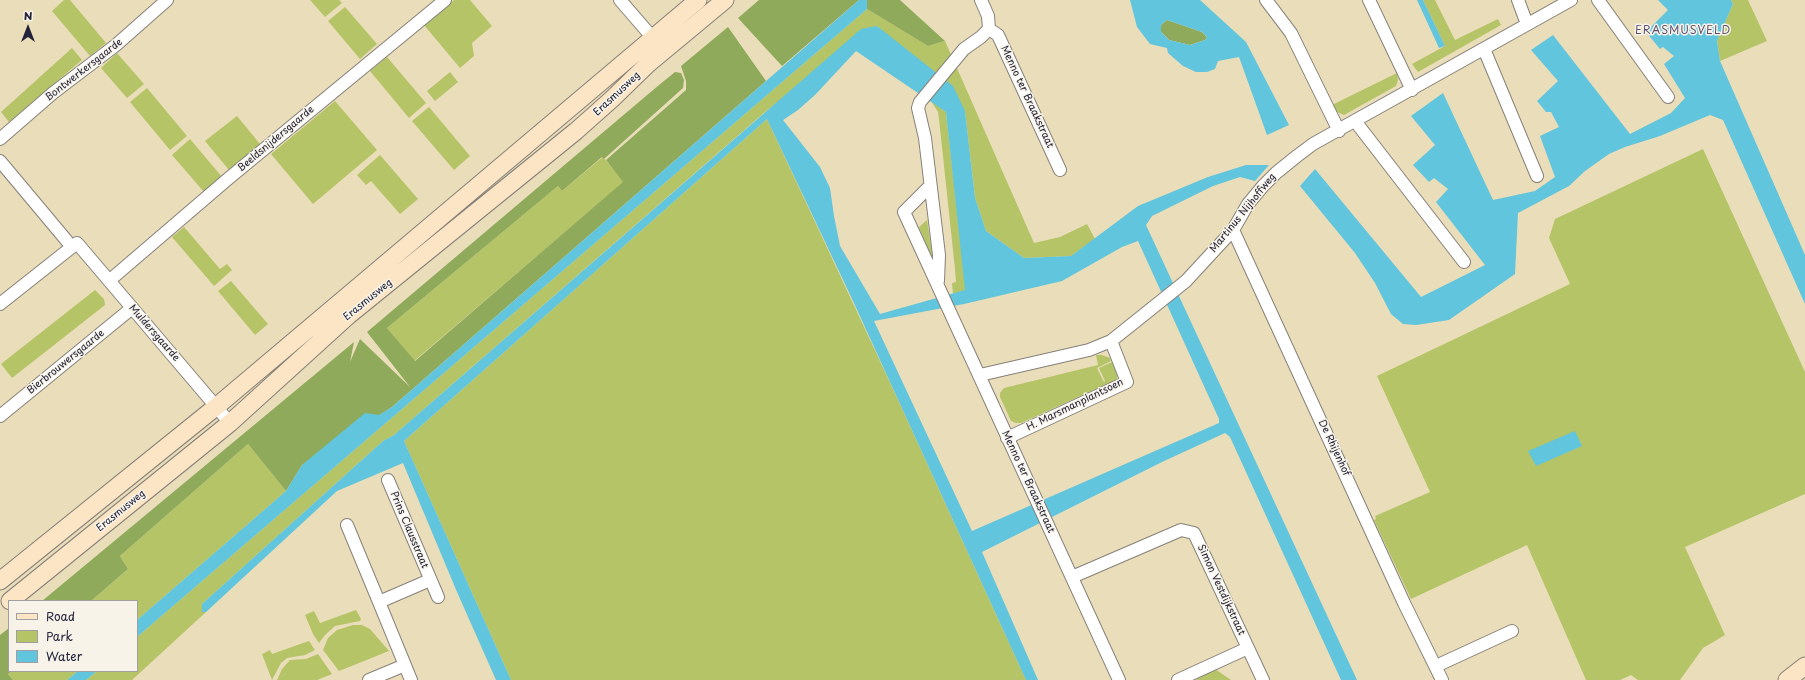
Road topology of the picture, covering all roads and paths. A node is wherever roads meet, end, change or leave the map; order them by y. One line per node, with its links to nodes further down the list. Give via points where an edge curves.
1 (167, 0): 21 (street, Bontwerkersgaarde)
2 (445, 0): 29 (street, Beeldsnijdersgaarde)
3 (620, 0): 14 (street)
4 (698, 0): 14 (main road, Erasmusweg)
5 (981, 0): 13 (street, via 988,16)
6 (1266, 0): 20 (street, via 1291,33)
7 (1368, 0): 17 (street)
8 (1518, 0): 12 (street)
9 (1571, 0): 12 (street, Martinus Nijhoffweg)
10 (1598, 0): 18 (street)
11 (719, 2): 16 (main road, Erasmusweg)
12 (1527, 24): 15 (street, Martinus Nijhoffweg)
13 (988, 29): 23 (street, Menno ter Braakstraat, via 998,35); 25 (street, Menno ter Braakstraat, via 964,49 920,102 918,108 925,138)
14 (653, 38): 16 (street); 35 (main road, Erasmusweg)
15 (1484, 49): 17 (street, Martinus Nijhoffweg); 24 (street)
16 (664, 51): 37 (main road, Erasmusweg, via 576,131 349,315)
17 (1412, 90): 19 (street, Martinus Nijhoffweg)
18 (1668, 97)
19 (1355, 122): 20 (street, Martinus Nijhoffweg); 28 (street)
20 (1339, 131): 26 (street, Martinus Nijhoffweg, via 1314,144 1276,172 1248,204)
21 (0, 139)
22 (0, 161): 27 (street, Muldersgaarde)
23 (1060, 170)
24 (1537, 176)
25 (930, 186): 30 (street, Menno ter Braakstraat, via 939,255); 30 (street, Menno ter Braakstraat, via 904,212)
26 (1233, 230): 33 (street, Martinus Nijhoffweg, via 1186,281); 52 (street, De Rhijenhof, via 1404,603)
27 (75, 245): 29 (street, Muldersgaarde); 31 (street)
28 (1464, 262)
29 (110, 280): 32 (street, Muldersgaarde)
30 (939, 286): 34 (street, Menno ter Braakstraat)
31 (0, 304)
32 (132, 308): 35 (street, Muldersgaarde); 36 (street, Bierbrouwersgaarde)
33 (1111, 341): 34 (street, via 1089,350); 38 (street, H. Marsmanplantsoen, via 1127,382)
34 (980, 375): 38 (street, Menno ter Braakstraat)
35 (217, 406): 37 (street, Muldersgaarde); 43 (main road, Erasmusweg)
36 (0, 416)
37 (230, 423): 45 (main road, Erasmusweg)
38 (1007, 438): 41 (street, Menno ter Braakstraat)
39 (388, 480): 42 (street, Prins Clausstraat)
40 (347, 525): 46 (street)
41 (1072, 578): 50 (street, Simon Vestdijkstraat, via 1181,530 1194,533); 56 (street, Menno ter Braakstraat)
42 (430, 580): 44 (street, Prins Clausstraat); 46 (street, Prins Clausstraat)
43 (0, 581)
44 (438, 597)
45 (11, 600)
46 (379, 602): 51 (street)
47 (8, 603): 48 (main road, Erasmusweg)
48 (0, 609)
49 (1512, 631): 52 (street)
50 (1248, 648): 57 (street); 58 (street, Simon Vestdijkstraat)
51 (405, 665): 54 (street); 55 (street)
52 (1436, 666): 59 (street, De Rhijenhof)
53 (1805, 666): 60 (main road)
54 (370, 680)
55 (411, 680)
56 (1120, 680)
57 (1178, 680)
58 (1262, 680)
59 (1442, 680)
60 (1787, 680)

